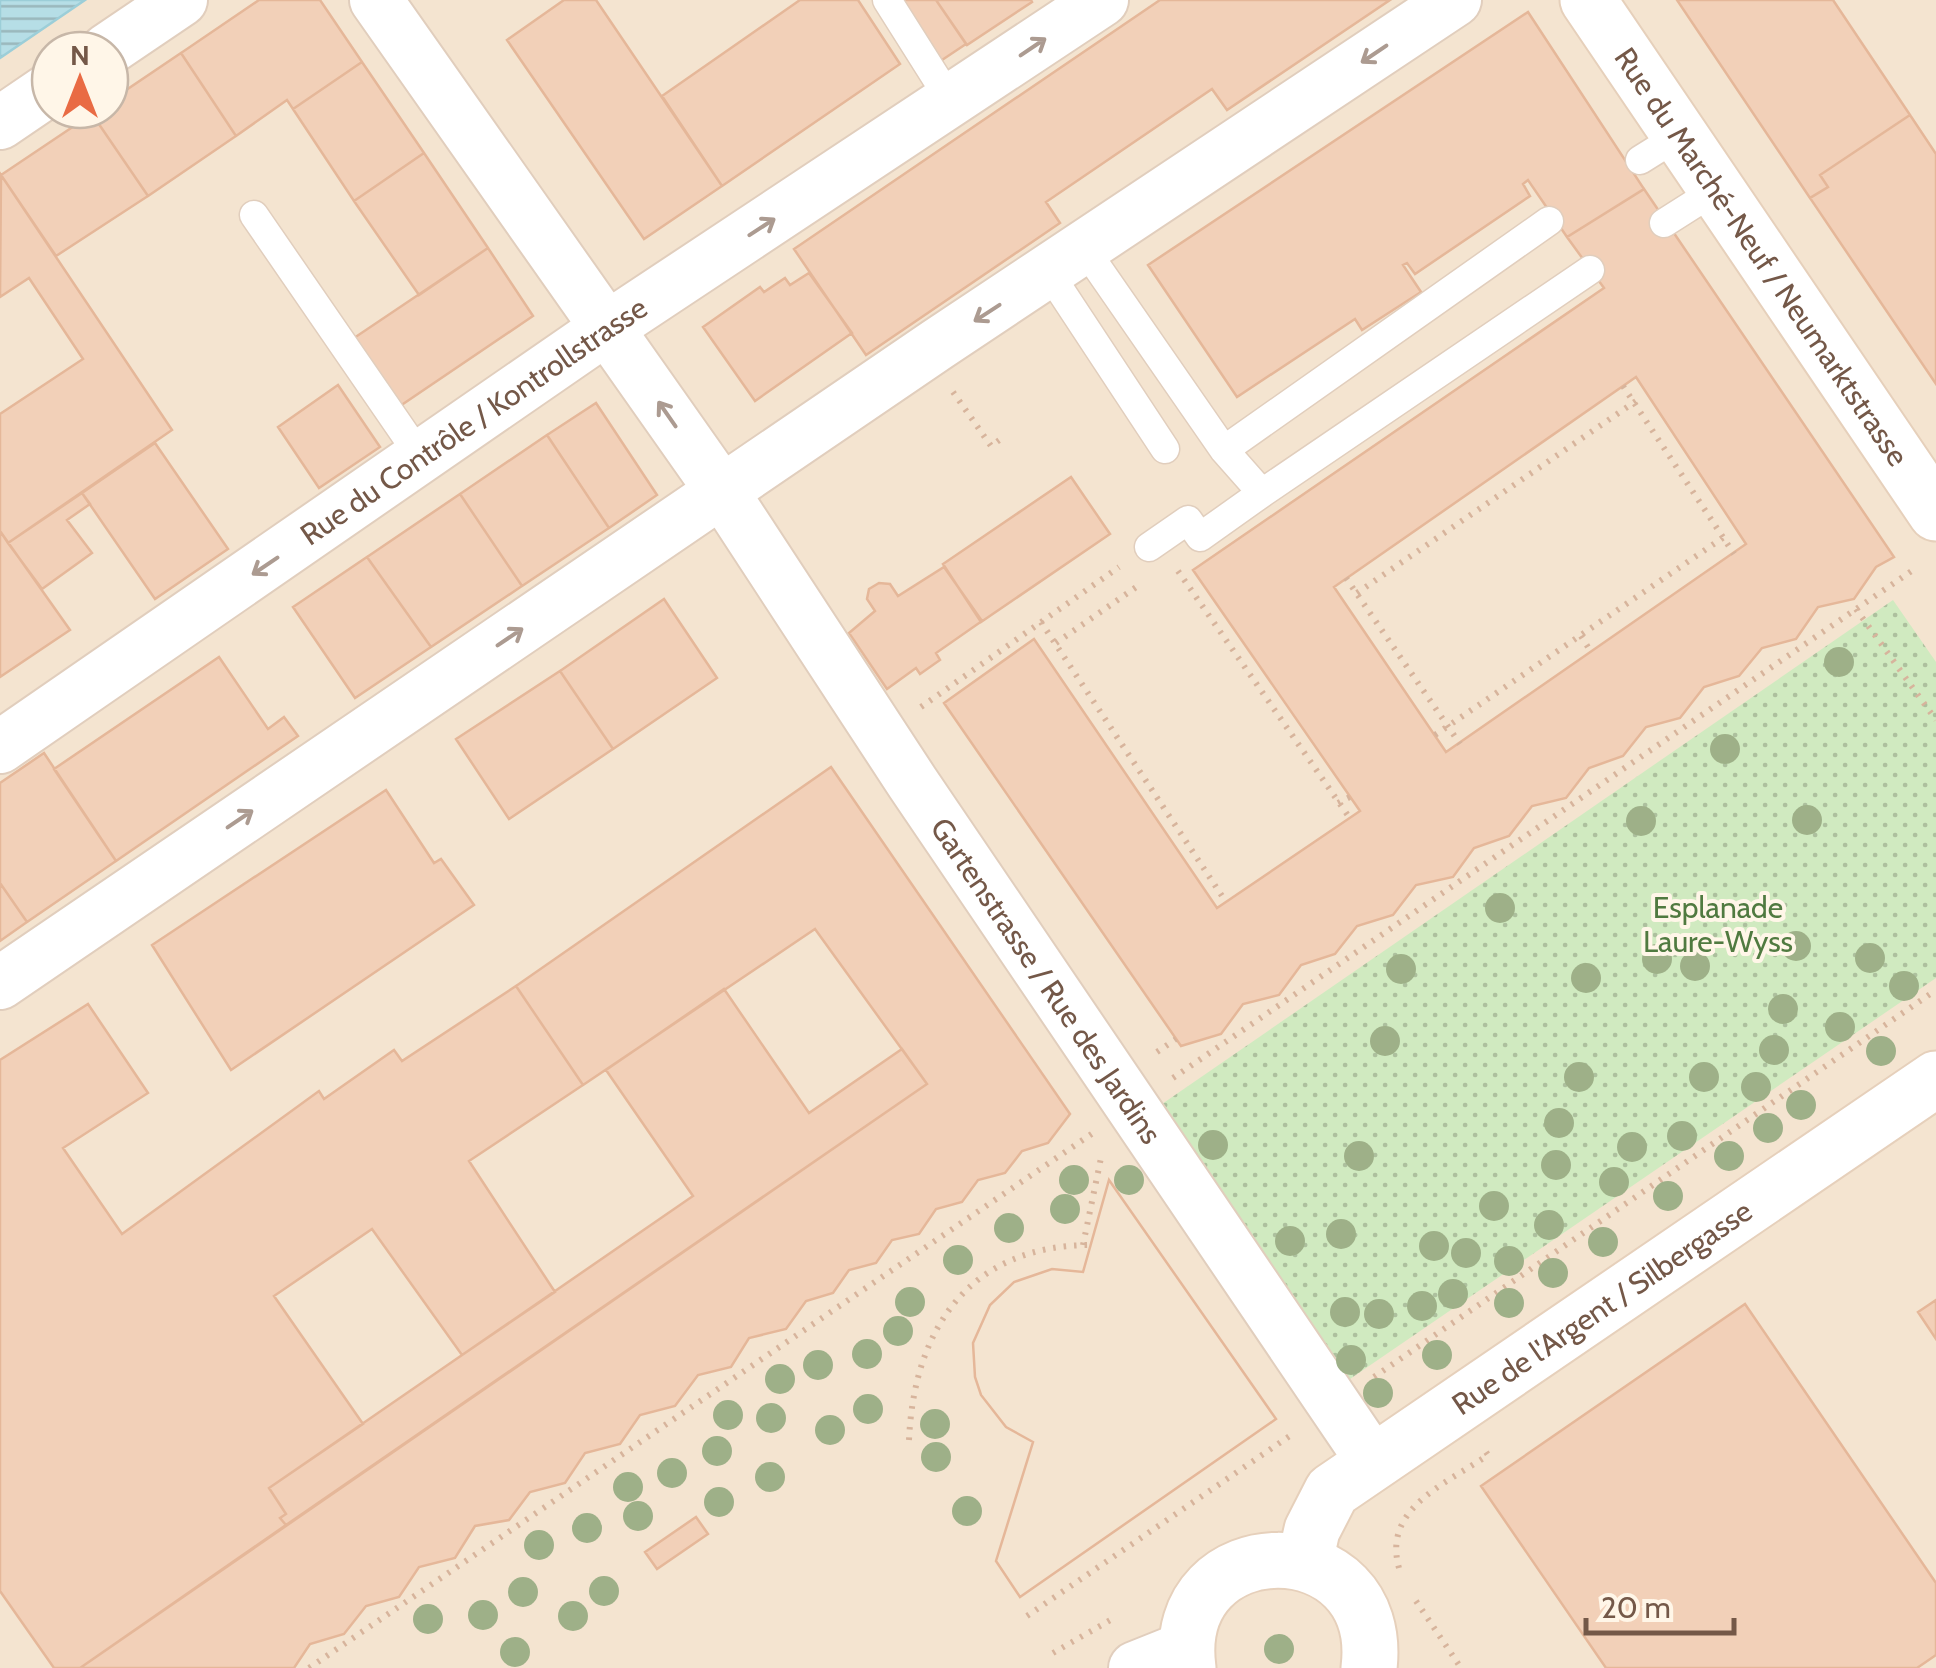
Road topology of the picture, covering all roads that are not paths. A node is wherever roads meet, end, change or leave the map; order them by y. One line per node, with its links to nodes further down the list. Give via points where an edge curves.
1 (180, 0): 7 (street)
2 (376, 0): 17 (street, Gartenstrasse / Rue des Jardins)
3 (887, 0): 9 (lane)
4 (1102, 0): 9 (street, Rue du Contrôle / Kontrollstrasse, one-way to 4)
5 (1454, 0): 15 (street, one-way to 15)
6 (1588, 0): 11 (main road, Rue du Marché-Neuf / Neumarktstrasse, via 1660,148)
7 (130, 34)
8 (30, 102): 10 (street)
9 (952, 103): 17 (street, Rue du Contrôle / Kontrollstrasse, one-way to 9)
10 (0, 122)
11 (1716, 190): 14 (lane); 23 (main road, Rue du Marché-Neuf / Neumarktstrasse)
12 (254, 215): 20 (lane)
13 (1550, 221): 19 (lane)
14 (1664, 223)
15 (1067, 260): 18 (lane); 19 (lane); 21 (street, one-way to 21)
16 (1590, 270): 22 (lane)
17 (607, 328): 20 (street, Rue du Contrôle / Kontrollstrasse); 21 (street, Gartenstrasse / Rue des Jardins, one-way to 17)
18 (1166, 449)
19 (1224, 450): 22 (lane)
20 (422, 459): 25 (street, Rue du Contrôle / Kontrollstrasse, one-way to 25)
21 (723, 493): 26 (street, one-way to 21); 28 (street, Gartenstrasse / Rue des Jardins)
22 (1262, 493): 24 (lane, via 1200,537 1188,520)
23 (1936, 513)
24 (1159, 561)
25 (0, 747)
26 (0, 983)
27 (1936, 1079): 28 (main road, Rue de l'Argent / Silbergasse)
28 (1373, 1462): 29 (main road, Rue de l'Argent / Silbergasse, via 1332,1491 1312,1530)
29 (1306, 1562): 30 (main road, via 1272,1558 1226,1575 1193,1612); 31 (main road, via 1352,1594)
30 (1186, 1658): 32 (street)
31 (1380, 1661)
32 (1136, 1668)

